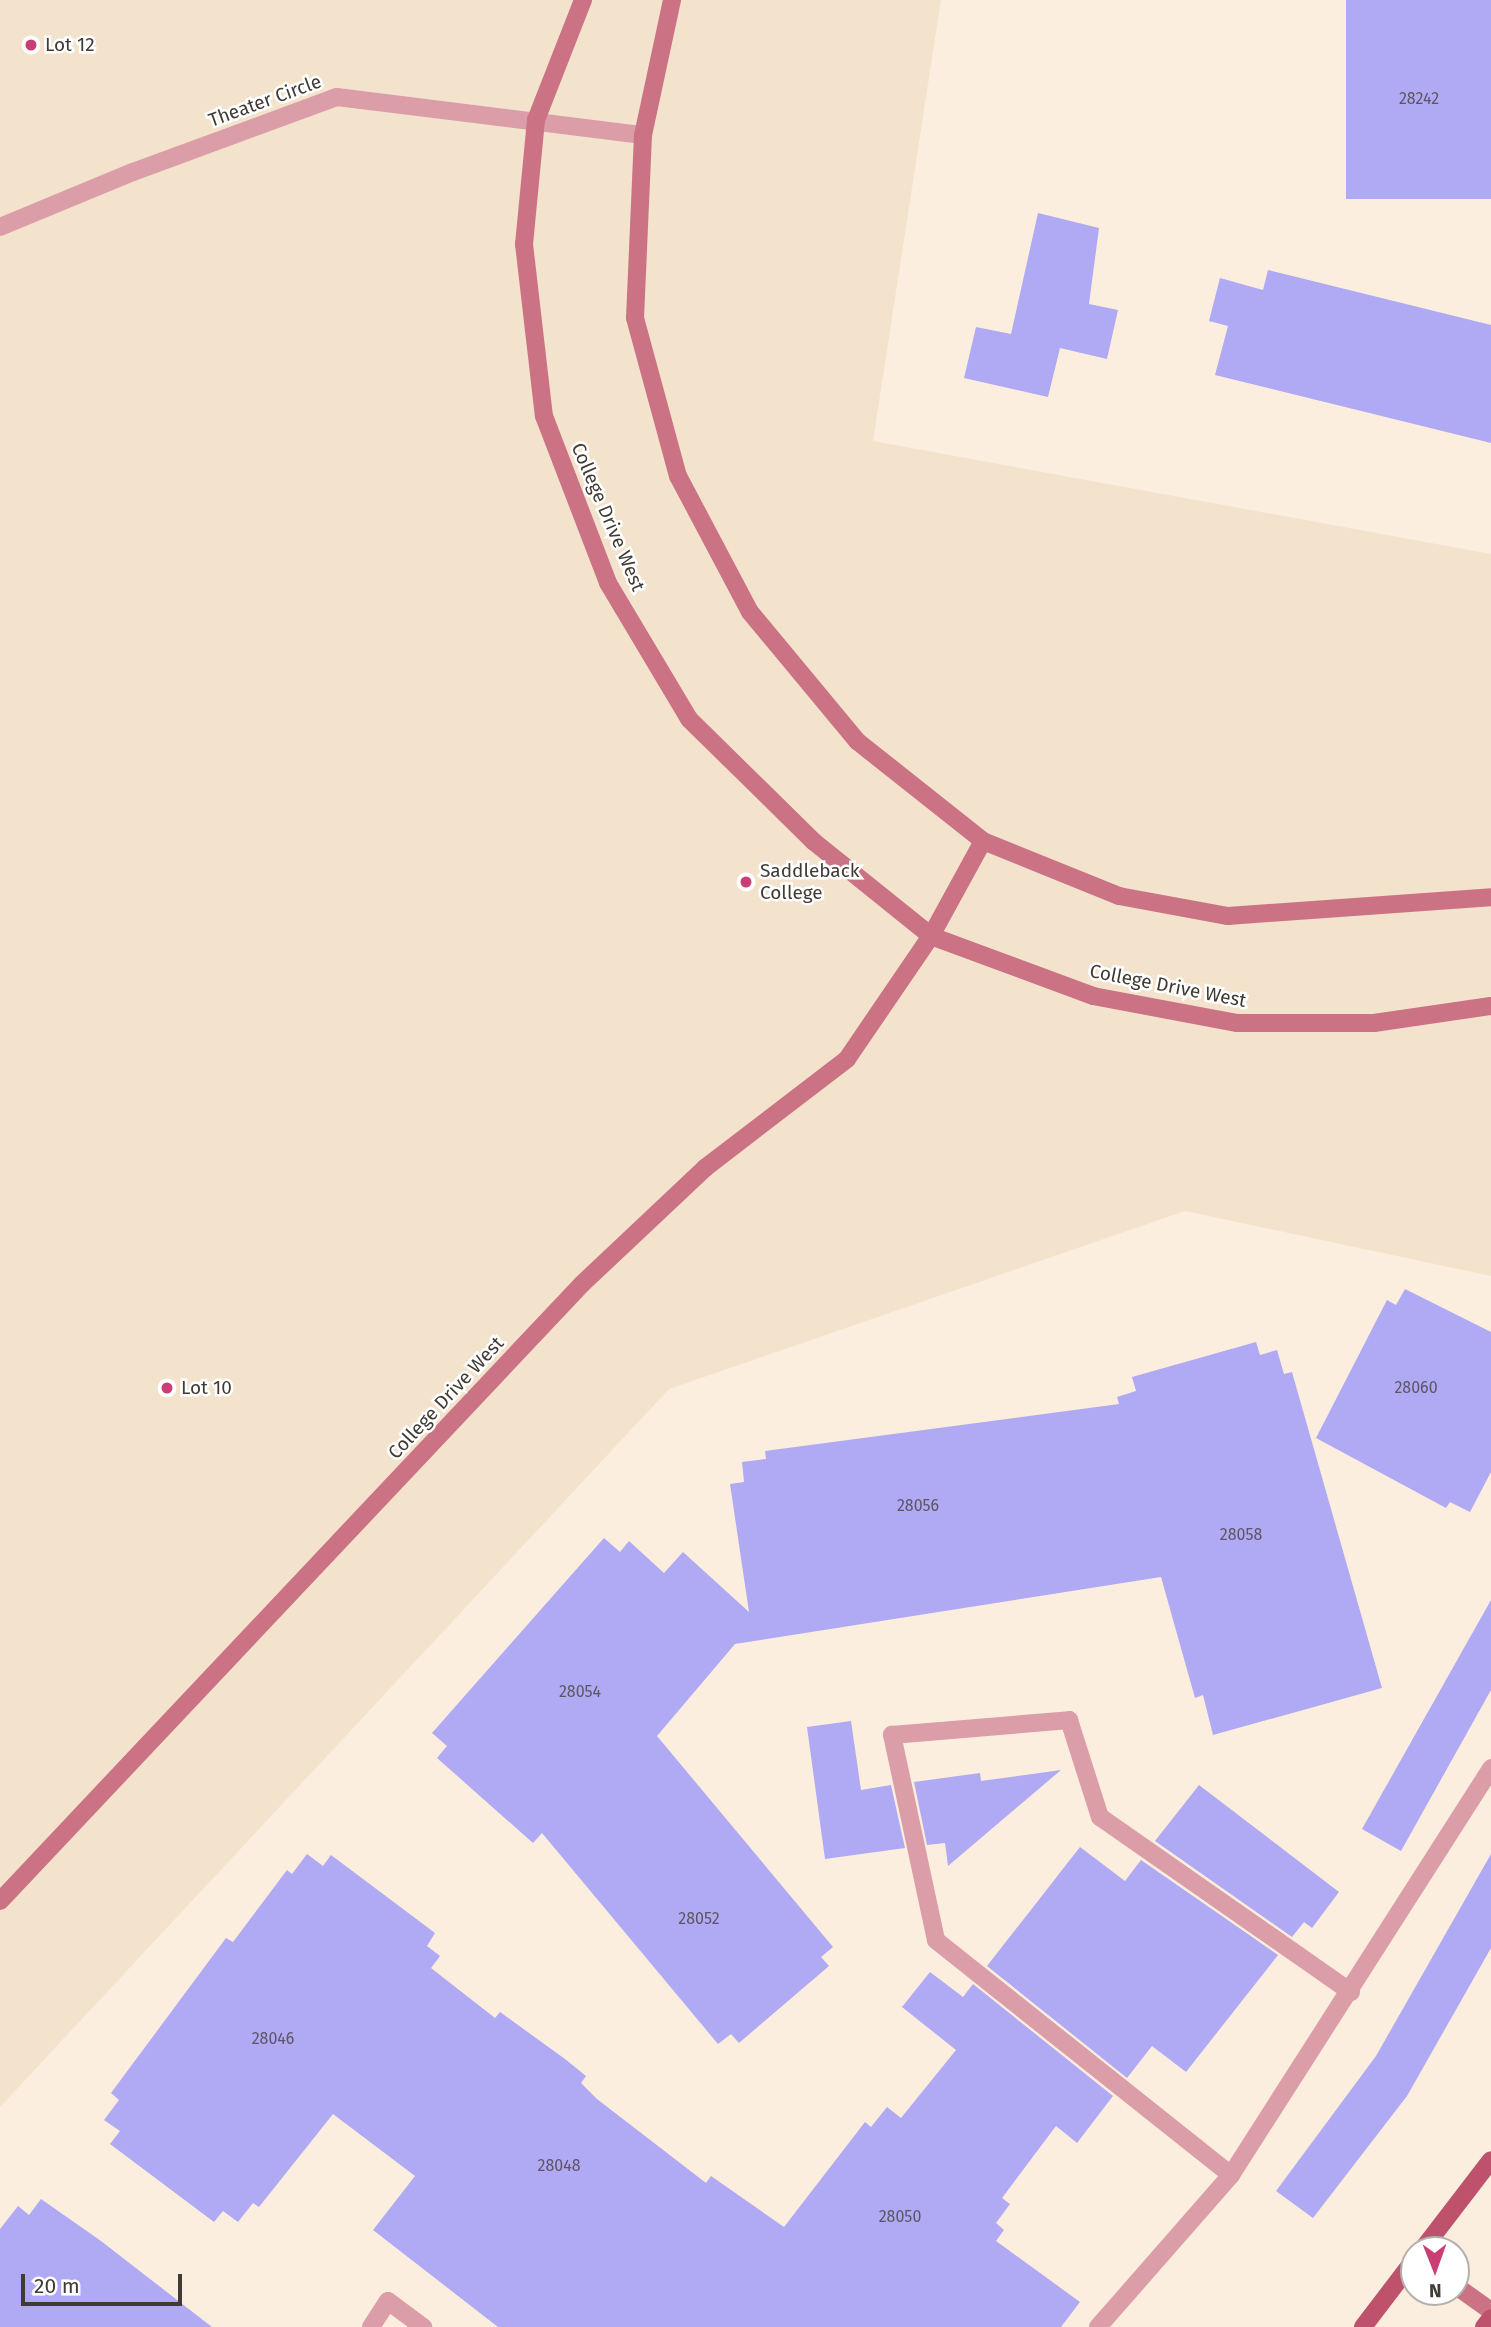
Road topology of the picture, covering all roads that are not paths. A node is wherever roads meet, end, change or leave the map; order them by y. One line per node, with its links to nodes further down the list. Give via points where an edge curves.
1 (583, 0): 3 (street, College Drive West)
2 (673, 0): 4 (street)
3 (536, 120): 4 (street, Theater Circle); 5 (street, Theater Circle, via 337,97 133,172); 8 (street, College Drive West, via 524,244 544,416 608,583 689,719 813,841)
4 (643, 135): 6 (street, via 635,318 678,476 750,612 858,741)
5 (0, 228)
6 (983, 841): 7 (street, via 1119,896 1228,916); 8 (street, College Drive West)
7 (1491, 897)
8 (930, 936): 9 (street, College Drive West, via 1093,996 1237,1023 1374,1023); 11 (street, College Drive West, via 846,1059 705,1168 582,1284)
9 (1491, 1006)
10 (1491, 1768): 12 (street)
11 (0, 1901)
12 (1351, 1992): 14 (street); 14 (street, via 1100,1817 1069,1720 892,1735 936,1940)
13 (1491, 2160): 15 (main road)
14 (1231, 2175): 22 (street)
15 (1433, 2236)
16 (1400, 2278): 23 (main road)
17 (1470, 2296): 18 (street)
18 (1491, 2312)
19 (1491, 2318): 24 (main road)
20 (371, 2327): 21 (street, via 388,2301)
21 (423, 2327)
22 (1098, 2327)
23 (1363, 2327)
24 (1484, 2327)

